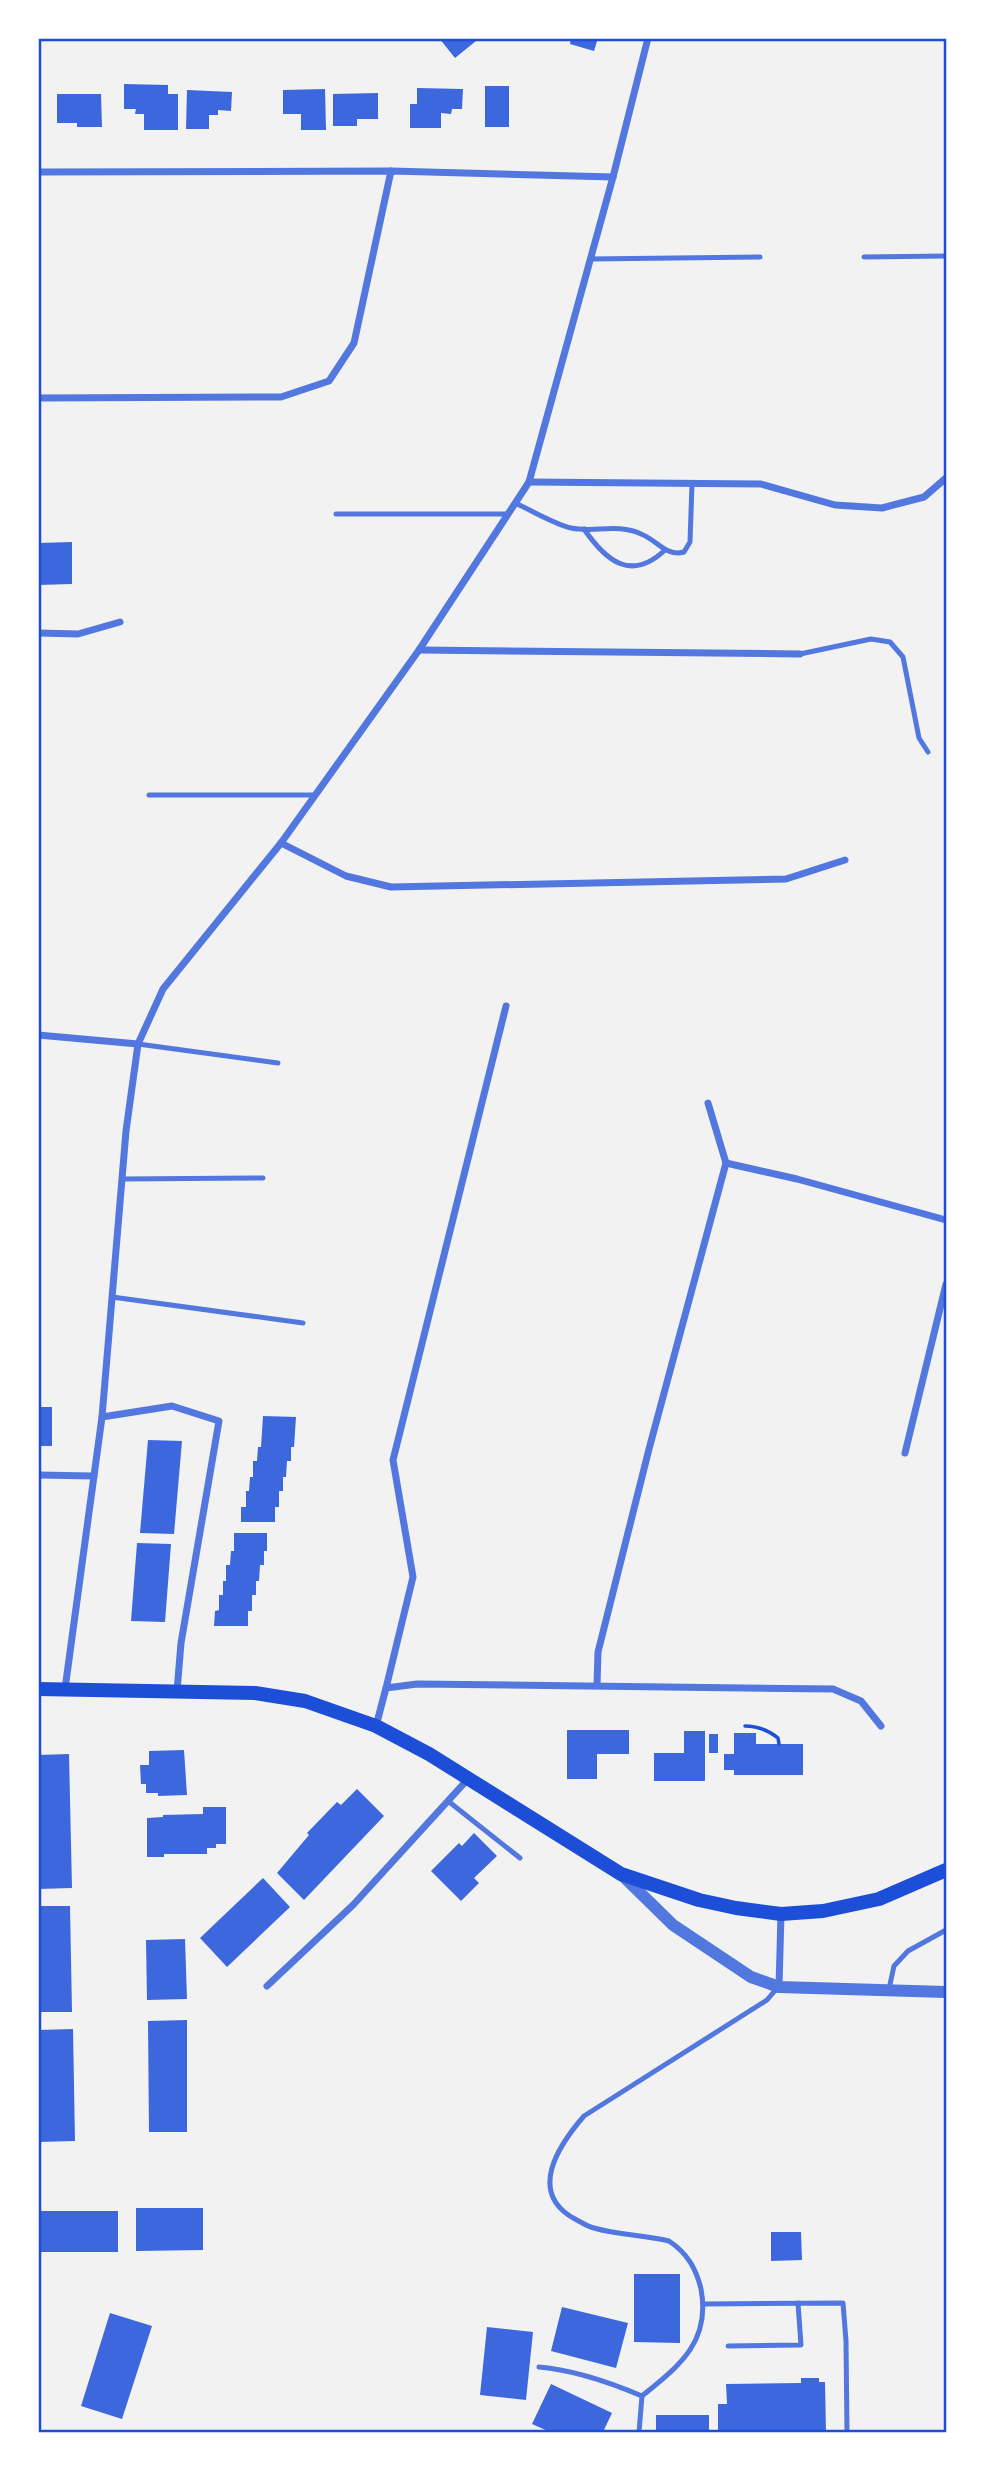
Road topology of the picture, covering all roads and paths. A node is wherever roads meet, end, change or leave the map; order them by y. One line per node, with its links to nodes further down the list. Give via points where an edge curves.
1 (648, 38): 4 (street)
2 (391, 171): 3 (street); 4 (street); 9 (street, via 354,343 329,381 281,397)
3 (38, 172)
4 (613, 177): 8 (street)
5 (947, 256): 7 (lane)
6 (760, 257): 8 (lane)
7 (864, 257)
8 (590, 259): 11 (street)
9 (38, 398)
10 (947, 478): 12 (street, via 924,497 881,508 835,505 761,484)
11 (529, 482): 12 (street); 13 (street)
12 (692, 484): 17 (lane, via 690,542 684,552)
13 (515, 503): 15 (street); 16 (lane, via 569,527)
14 (336, 514): 15 (lane)
15 (508, 514): 20 (street)
16 (583, 528): 17 (lane, via 629,529); 17 (lane, via 620,564 640,566)
17 (665, 551)
18 (120, 622): 19 (street, via 78,634)
19 (38, 633)
20 (419, 650): 21 (street); 24 (street)
21 (800, 654): 22 (lane, via 871,639 890,642 903,657 919,738)
22 (928, 752)
23 (149, 795): 24 (lane)
24 (315, 795): 25 (street)
25 (281, 843): 26 (street, via 345,876 391,887 786,880); 29 (street, via 163,989)
26 (845, 860)
27 (506, 1006): 44 (street, via 393,1460 413,1577)
28 (38, 1035): 29 (street)
29 (138, 1044): 30 (lane); 34 (street)
30 (278, 1063)
31 (708, 1103): 32 (street)
32 (726, 1163): 35 (street); 43 (street, via 601,1640)
33 (262, 1178): 34 (lane)
34 (122, 1179): 37 (street)
35 (947, 1220)
36 (947, 1284): 40 (street)
37 (112, 1297): 38 (lane); 39 (street)
38 (303, 1323)
39 (102, 1418): 42 (street); 47 (street, via 173,1406 219,1421)
40 (905, 1453)
41 (38, 1475): 42 (street)
42 (94, 1476): 46 (street)
43 (597, 1685): 44 (street, via 418,1684); 50 (street, via 833,1689 862,1701)
44 (386, 1688): 48 (street)
45 (38, 1689): 46 (main road)
46 (65, 1689): 47 (main road)
47 (177, 1691): 48 (main road, via 255,1692 305,1700)
48 (376, 1726): 52 (main road)
49 (745, 1726): 51 (path, via 766,1730)
50 (881, 1726)
51 (779, 1744)
52 (468, 1779): 53 (street); 56 (main road)
53 (448, 1801): 54 (lane); 59 (street, via 353,1905)
54 (520, 1858)
55 (947, 1870): 57 (main road, via 879,1899)
56 (621, 1874): 57 (main road, via 699,1900); 60 (street, via 673,1925 751,1977)
57 (781, 1914): 60 (street)
58 (947, 1930): 61 (lane, via 908,1951 894,1966)
59 (267, 1986)
60 (779, 1987): 61 (street); 64 (lane, via 767,2000 584,2116 565,2138 550,2175 552,2199 561,2211 593,2228 653,2237 679,2248 692,2263)
61 (888, 1992): 62 (street)
62 (947, 1992)
63 (798, 2303): 64 (lane); 65 (lane, via 801,2345); 69 (lane, via 843,2303)
64 (704, 2304): 67 (lane, via 694,2345 678,2368)
65 (728, 2346)
66 (539, 2367): 67 (lane, via 605,2381)
67 (642, 2396): 68 (lane)
68 (639, 2432)
69 (847, 2432)

